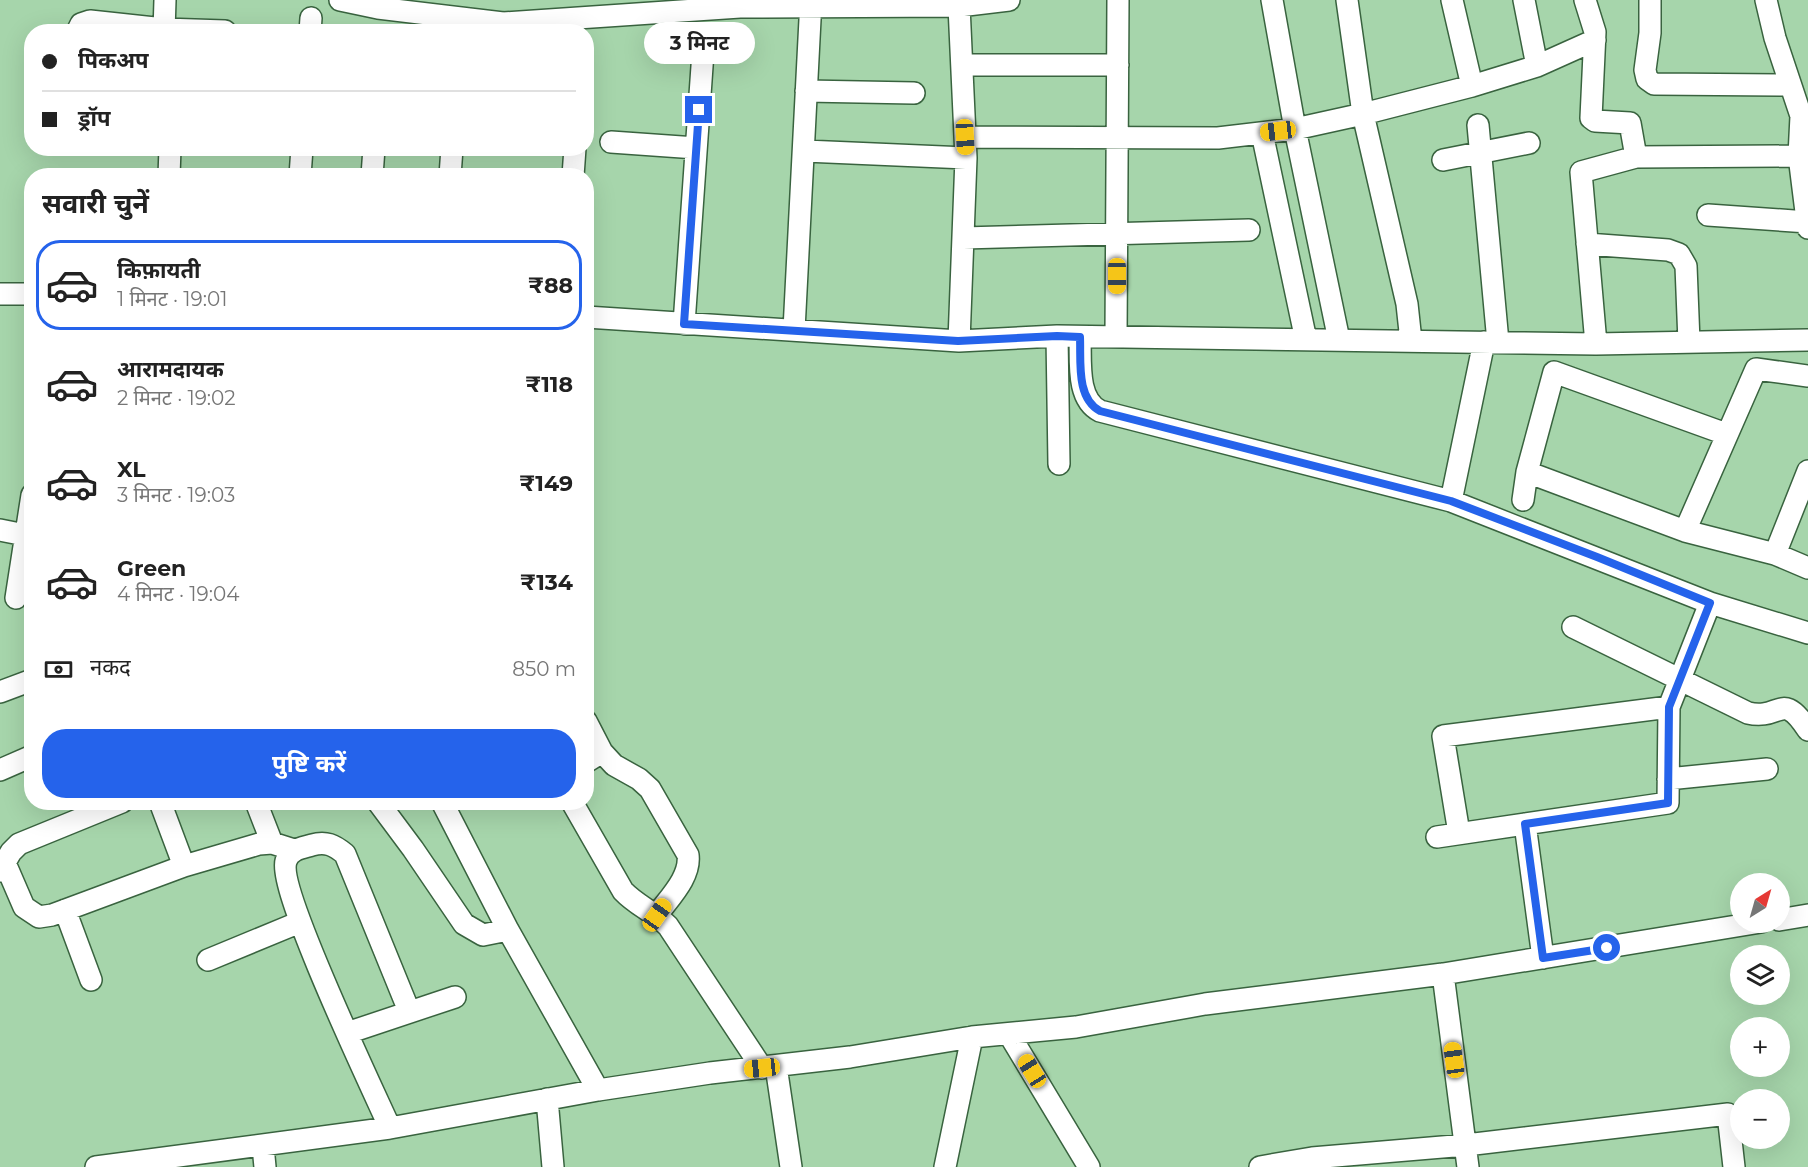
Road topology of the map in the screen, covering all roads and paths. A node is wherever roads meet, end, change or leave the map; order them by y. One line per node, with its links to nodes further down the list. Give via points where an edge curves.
1 (165, 0): 19 (street)
2 (340, 0): 15 (street, via 378,8)
3 (1009, 0): 14 (street)
4 (1118, 0): 23 (street)
5 (1272, 0): 31 (street)
6 (1347, 0): 29 (street)
7 (1452, 0): 26 (street)
8 (1524, 0): 24 (street)
9 (1586, 0): 20 (street)
10 (1650, 0): 25 (street, via 1645,70 1647,79 1654,84)
11 (1766, 0): 25 (street)
12 (740, 3): 13 (street); 16 (street)
13 (810, 4): 14 (street); 27 (street)
14 (959, 6): 22 (street)
15 (469, 10): 16 (street, via 503,23)
16 (567, 10)
17 (81, 24): 18 (street)
18 (115, 24)
19 (164, 24)
20 (1595, 40): 24 (street); 41 (street, via 1591,118 1630,123)
21 (703, 52): 36 (street)
22 (962, 65): 23 (street); 37 (street)
23 (1118, 65): 33 (street)
24 (1537, 66): 26 (street)
25 (1790, 85): 40 (street, via 1801,116)
26 (1472, 86): 29 (street)
27 (807, 91): 28 (street); 38 (street)
28 (914, 93)
29 (1363, 114): 31 (street); 62 (street, via 1407,304)
30 (1478, 125): 39 (street)
31 (1295, 129): 32 (street); 59 (street)
32 (1262, 133): 33 (street, via 1218,138); 58 (street)
33 (1117, 136): 37 (street); 47 (street)
34 (611, 142): 36 (street)
35 (1529, 143): 39 (street)
36 (696, 148): 53 (street)
37 (966, 148): 38 (street); 48 (street)
38 (805, 151): 54 (street)
39 (1480, 153): 42 (street); 63 (street)
40 (1798, 156): 41 (street); 44 (street)
41 (1636, 157): 49 (street, via 1581,172)
42 (1443, 160)
43 (1708, 215): 44 (street)
44 (1808, 222): 45 (street)
45 (1808, 228)
46 (1249, 230): 47 (street)
47 (1117, 235): 48 (street); 57 (street)
48 (963, 238): 61 (street)
49 (1587, 244): 64 (street, via 1679,254 1686,266); 65 (street)
50 (0, 294): 51 (street)
51 (24, 294)
52 (594, 318): 53 (street)
53 (684, 324): 54 (street)
54 (794, 330): 61 (street)
55 (1057, 336): 56 (street); 61 (street); 68 (street)
56 (1080, 337): 57 (street); 72 (street, via 1086,400 1100,411)
57 (1116, 337): 58 (street)
58 (1306, 340): 59 (street)
59 (1339, 340): 62 (street)
60 (1808, 340): 64 (street)
61 (958, 341)
62 (1411, 341): 63 (street)
63 (1491, 342): 65 (street); 72 (street)
64 (1689, 342): 65 (street)
65 (1596, 344)
66 (1808, 376): 67 (street, via 1756,369)
67 (1726, 434): 70 (street, via 1554,372); 74 (street)
68 (1059, 464)
69 (1808, 471): 77 (street)
70 (1527, 472): 71 (street); 74 (street)
71 (1523, 500)
72 (1451, 501): 80 (street)
73 (0, 530): 75 (street)
74 (1685, 531): 77 (street)
75 (24, 535)
76 (24, 542): 79 (street)
77 (1775, 554): 78 (street)
78 (1808, 568)
79 (16, 598)
80 (1710, 603): 82 (street); 83 (street)
81 (1574, 627): 83 (street)
82 (1808, 633)
83 (1680, 679): 86 (street); 87 (street, via 1748,713)
84 (24, 683): 85 (street)
85 (0, 692)
86 (1669, 707): 93 (street); 101 (street, via 1443,736)
87 (1801, 709): 88 (street)
88 (1808, 730)
89 (594, 757): 108 (street, via 639,779 650,789 688,855 685,874)
90 (24, 760): 92 (street)
91 (1767, 769): 93 (street)
92 (0, 770)
93 (1668, 779): 100 (street, via 1668,803)
94 (102, 810): 106 (street, via 24,841 11,852)
95 (163, 810): 105 (street)
96 (259, 810): 103 (street)
97 (384, 810): 113 (street, via 464,924 483,935)
98 (446, 810): 113 (street)
99 (576, 810): 108 (street, via 622,891)
100 (1525, 824): 101 (street); 114 (street)
101 (1459, 833): 102 (street)
102 (1437, 837)
103 (272, 843): 104 (street); 105 (street)
104 (294, 850): 111 (street, via 285,869); 119 (street, via 321,843 334,845 345,854)
105 (184, 866): 107 (street)
106 (3, 867): 107 (street, via 31,914 39,917)
107 (65, 910): 117 (street)
108 (657, 915): 123 (street)
109 (1808, 915): 110 (street)
110 (1790, 918)
111 (300, 922): 115 (street); 120 (street)
112 (1730, 927): 114 (street)
113 (508, 930): 124 (street)
114 (1543, 958): 116 (street)
115 (208, 960)
116 (1443, 974): 121 (street); 127 (street)
117 (92, 980)
118 (455, 997): 119 (street)
119 (410, 1011): 120 (street)
120 (347, 1033): 126 (street)
121 (1009, 1034): 122 (street); 134 (street)
122 (972, 1037): 123 (street); 133 (street)
123 (769, 1067): 124 (street); 132 (street)
124 (598, 1090): 125 (street)
125 (547, 1099): 126 (street); 131 (street)
126 (390, 1128): 128 (street)
127 (1466, 1145): 129 (street); 136 (street); 137 (street, via 1728,1114)
128 (264, 1157): 130 (street, via 173,1156)
129 (1313, 1162): 135 (street)
130 (96, 1167)
131 (553, 1167)
132 (791, 1167)
133 (945, 1167)
134 (1089, 1167)
135 (1260, 1167)
136 (1468, 1167)
137 (1734, 1167)

